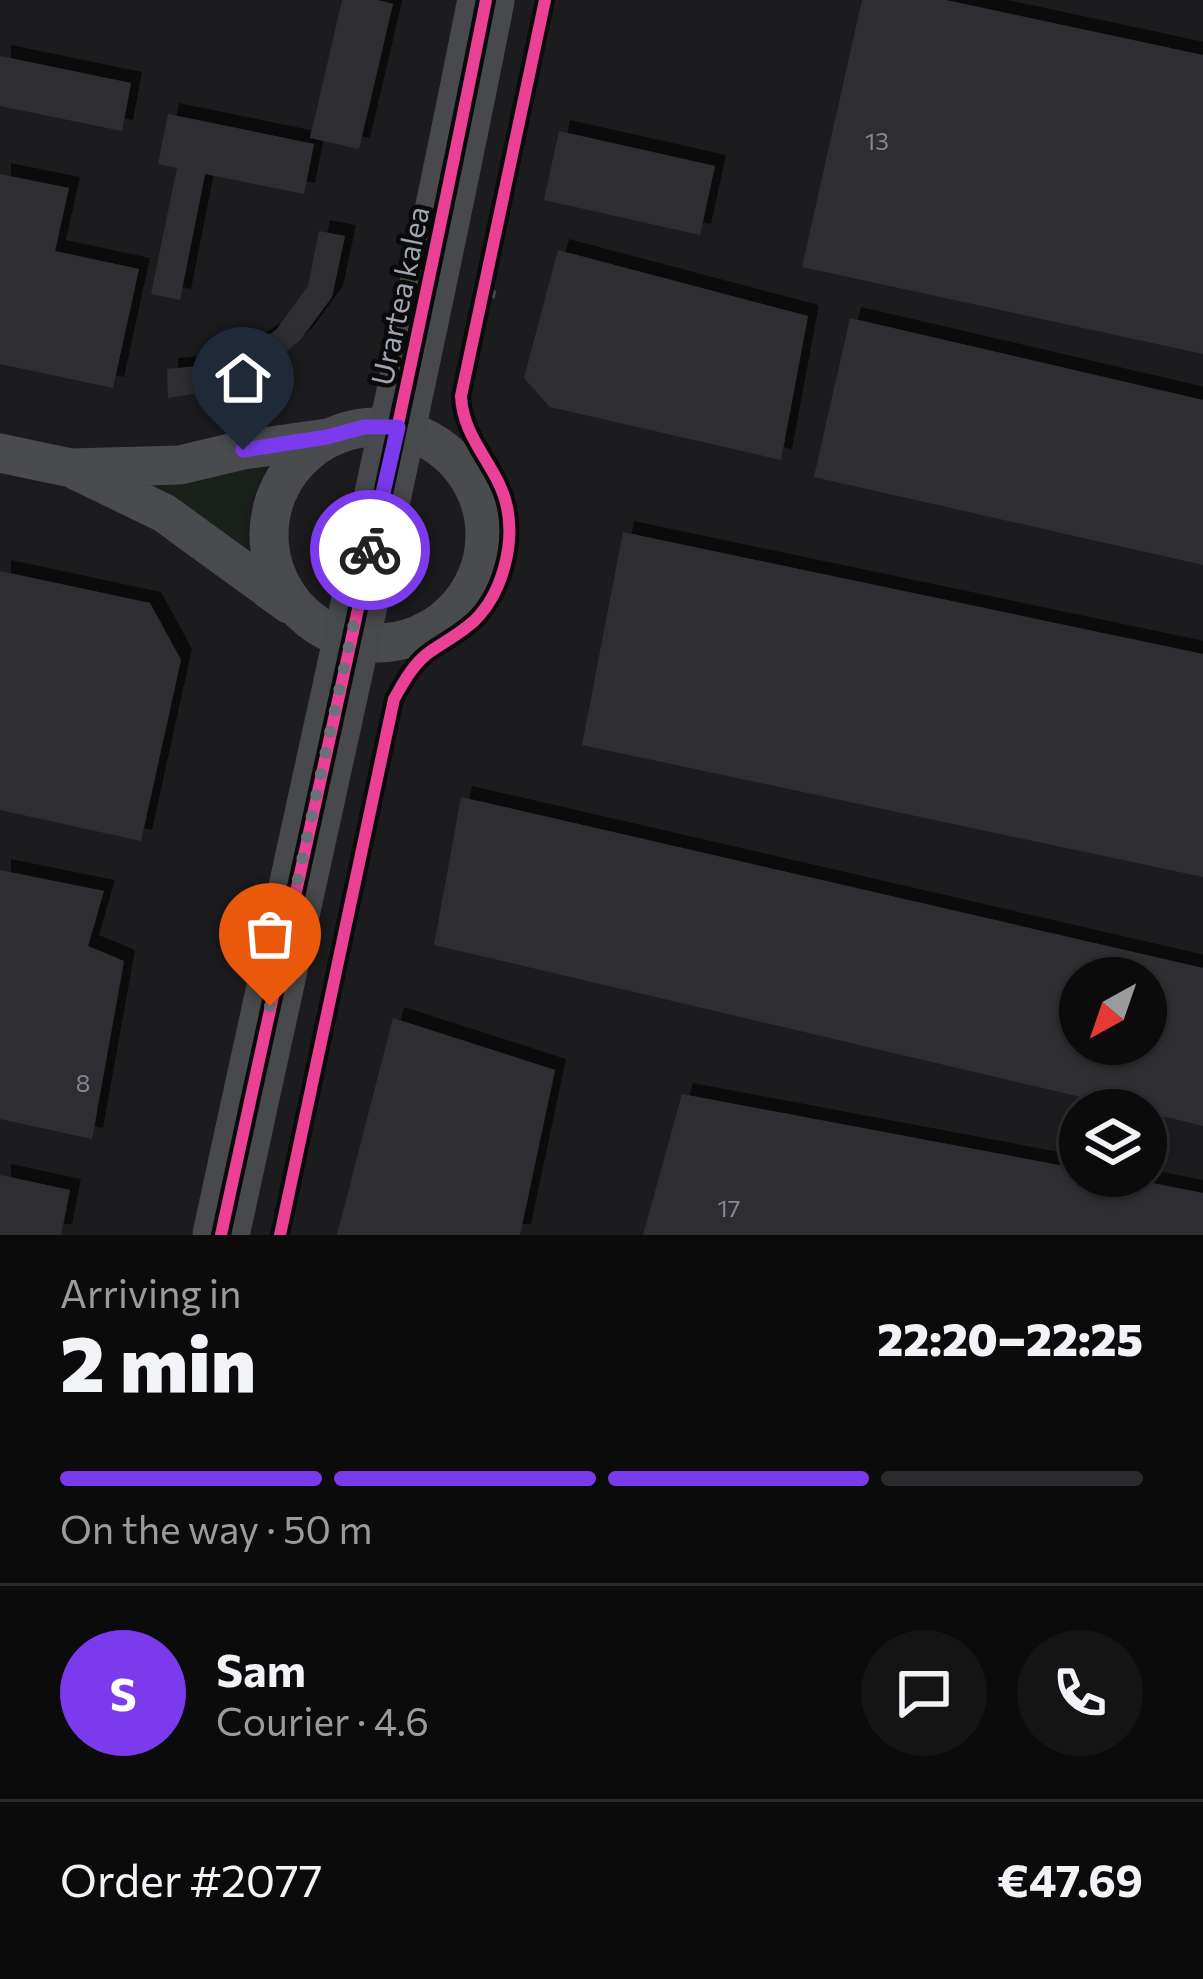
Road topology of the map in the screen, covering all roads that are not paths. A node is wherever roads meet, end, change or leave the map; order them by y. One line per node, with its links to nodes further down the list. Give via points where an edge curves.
1 (486, 0): 2 (street, Urartea kalea)
2 (398, 427): 3 (street, Urartea kalea); 7 (street, Urartea kalea); 7 (street, Urartea kalea, via 436,444 464,470 486,530 482,563 469,593 421,635 389,644)
3 (327, 437): 5 (street, Urartea kalea, via 180,465); 6 (street, via 290,469 272,502 268,540 276,577)
4 (0, 453): 5 (street)
5 (70, 468): 6 (street, via 164,513)
6 (296, 609): 7 (street)
7 (349, 641): 8 (street, Urartea kalea)
8 (221, 1235)

